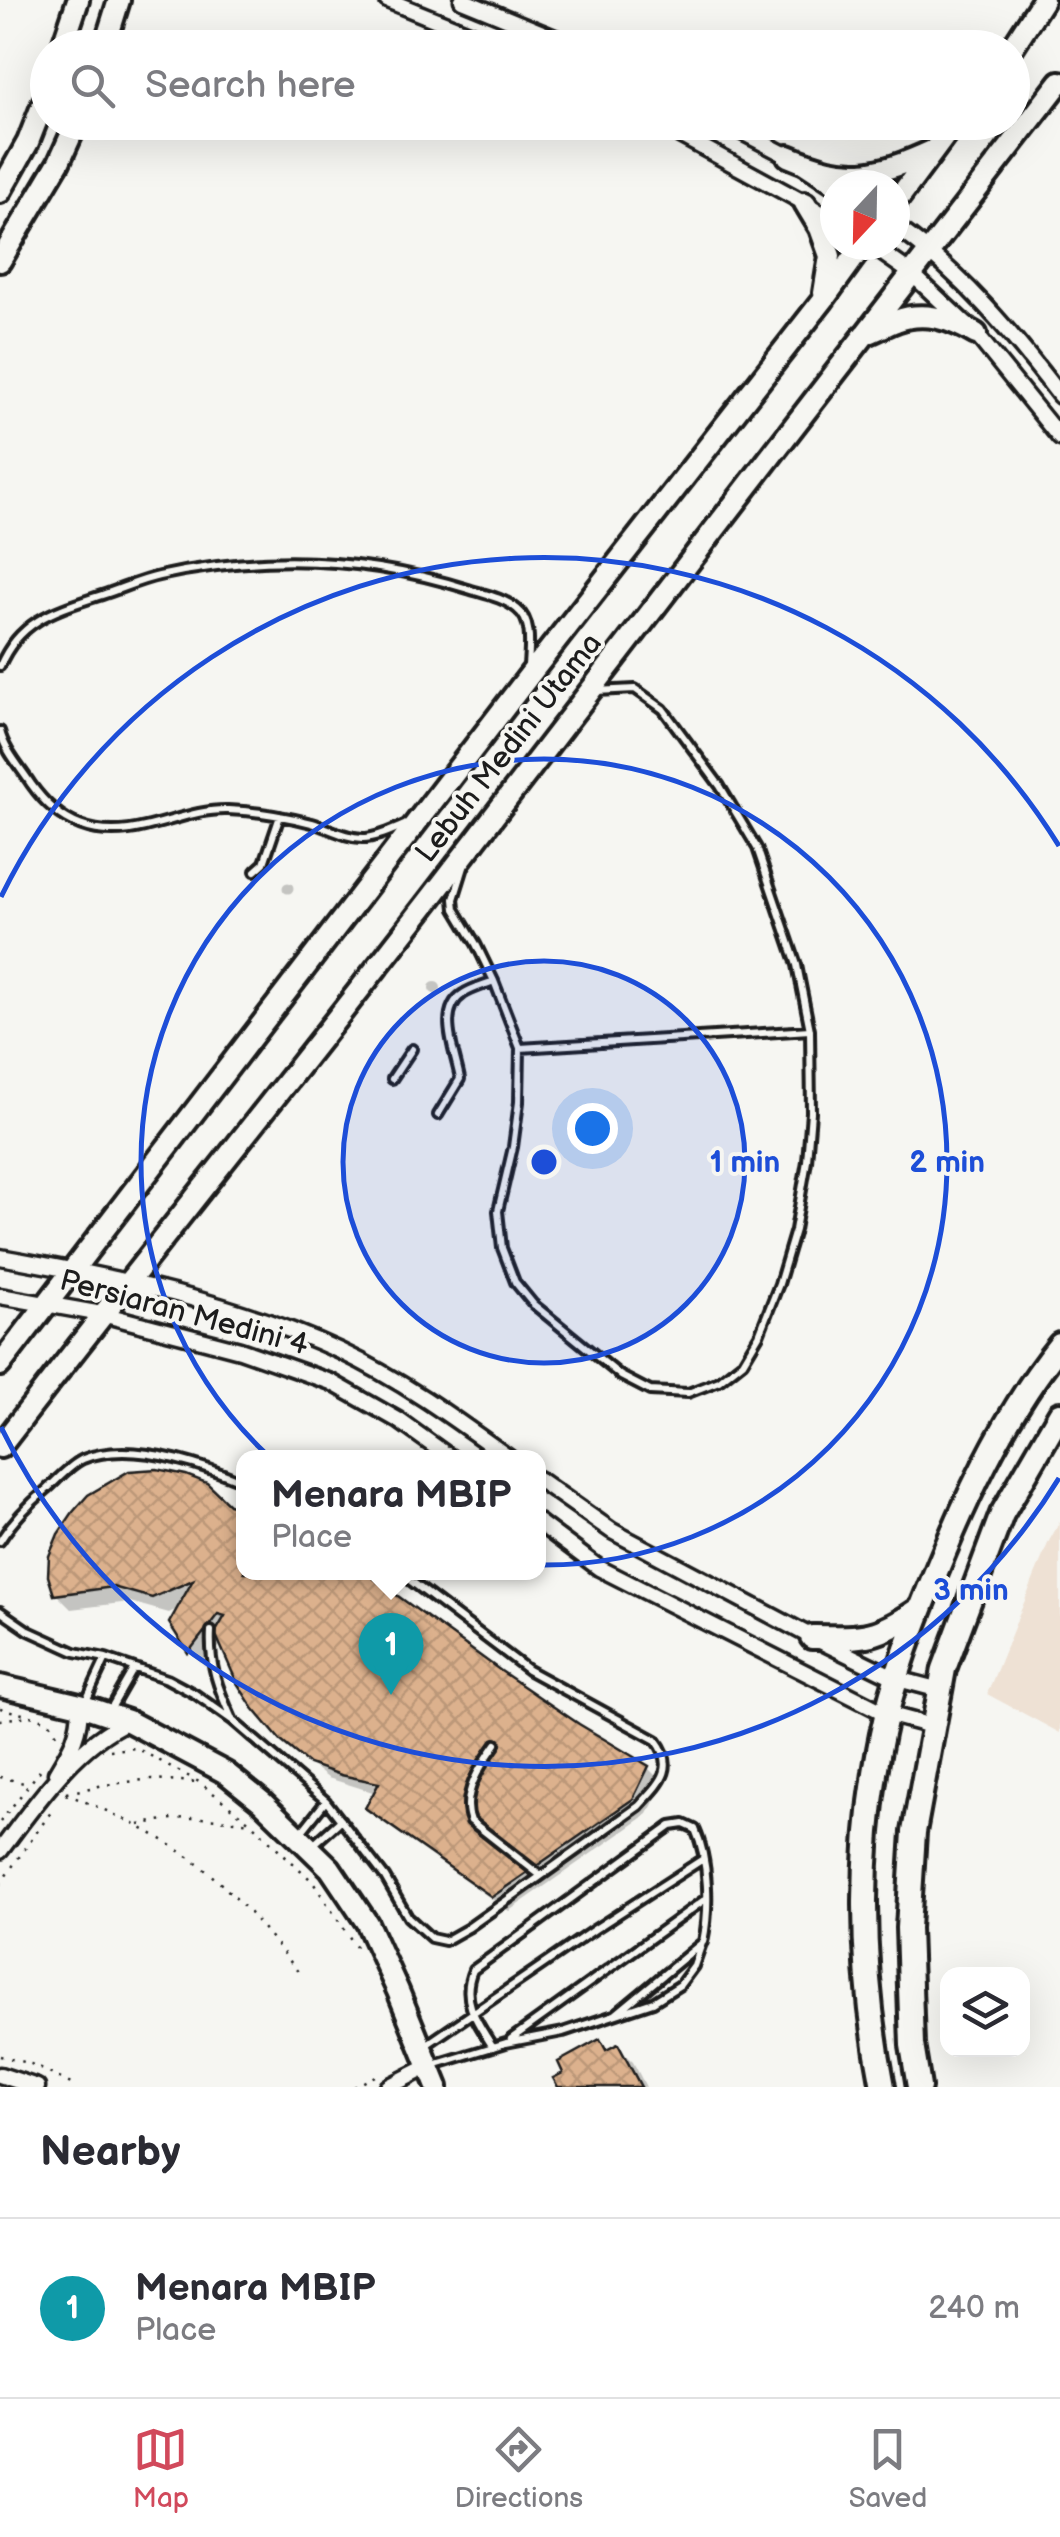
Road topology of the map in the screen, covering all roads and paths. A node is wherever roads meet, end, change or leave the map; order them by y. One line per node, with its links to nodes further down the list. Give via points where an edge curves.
1 (78, 0): 6 (main road)
2 (118, 0): 7 (main road)
3 (387, 0): 8 (street)
4 (462, 0): 9 (street)
5 (1043, 0): 10 (main road)
6 (68, 30)
7 (109, 30)
8 (461, 30)
9 (535, 30)
10 (1024, 30)
11 (1060, 82): 12 (main road, Lebuh Medini Utama)
12 (1030, 121)
13 (30, 137): 23 (main road)
14 (68, 140): 30 (main road)
15 (689, 140): 24 (street)
16 (758, 140): 20 (street)
17 (942, 140): 19 (main road)
18 (1015, 140): 27 (main road, Lebuh Medini Utama)
19 (934, 150): 20 (main road, via 860,174); 22 (main road)
20 (788, 156): 21 (street)
21 (820, 176)
22 (910, 183)
23 (0, 192)
24 (805, 203): 25 (street); 32 (main road, via 830,256)
25 (820, 212)
26 (910, 236): 27 (street)
27 (930, 250): 31 (main road, Lebuh Medini Utama); 35 (street)
28 (855, 260): 32 (main road, Lebuh Medini Utama)
29 (891, 260): 31 (street)
30 (0, 261)
31 (911, 273): 33 (street); 34 (main road, Lebuh Medini Utama)
32 (823, 300): 38 (main road, Lebuh Medini Utama)
33 (976, 334): 34 (main road, via 948,320 918,316); 36 (street)
34 (862, 336): 39 (main road, Lebuh Medini Utama)
35 (1060, 396)
36 (1060, 438)
37 (0, 666): 38 (lane, via 25,629 52,611 158,576 268,560 320,561 436,579 519,610 529,638)
38 (528, 677): 42 (main road, Lebuh Medini Utama)
39 (591, 691): 43 (main road, Lebuh Medini Utama); 46 (lane, via 635,689 662,709 720,786 757,848 797,965)
40 (0, 731): 41 (lane, via 44,802 62,818 90,828 142,828 225,810)
41 (280, 816): 42 (lane, via 366,838); 44 (lane, via 264,862)
42 (420, 819): 52 (main road, Lebuh Medini Utama)
43 (467, 851): 45 (lane, via 455,910); 53 (main road, Lebuh Medini Utama)
44 (254, 871)
45 (494, 981): 47 (lane); 50 (lane, via 462,994 450,1010 460,1079)
46 (810, 1030): 47 (lane); 47 (lane, via 808,1161 778,1284 743,1362 688,1393 650,1391 621,1376 514,1282 498,1211 514,1148)
47 (520, 1048)
48 (412, 1049): 49 (lane)
49 (392, 1079)
50 (438, 1114)
51 (0, 1258): 52 (street, Persiaran Medini 4)
52 (74, 1270): 53 (street, Persiaran Medini 4); 55 (main road, Lebuh Medini Utama)
53 (127, 1282): 56 (main road, Lebuh Medini Utama); 62 (street, Persiaran Medini 4, via 253,1317 341,1351)
54 (0, 1296): 55 (street, Persiaran Medini 4)
55 (48, 1304): 56 (street, Persiaran Medini 4); 58 (main road, Lebuh Medini Utama)
56 (102, 1314): 60 (main road, Lebuh Medini Utama); 61 (street, Persiaran Medini 4, via 331,1382)
57 (1060, 1344): 68 (main road, via 1036,1374 969,1495)
58 (0, 1366)
59 (1060, 1414): 76 (main road, via 1002,1514)
60 (0, 1447)
61 (440, 1450)
62 (498, 1450)
63 (236, 1479): 66 (lane, via 163,1456 110,1452 81,1460 13,1519)
64 (546, 1484): 71 (street, via 612,1531)
65 (546, 1528): 80 (street, via 600,1568)
66 (0, 1541)
67 (409, 1580): 105 (lane, via 528,1670 656,1740 664,1751 666,1770 639,1806)
68 (920, 1609): 71 (main road, via 864,1637); 74 (main road)
69 (0, 1610): 72 (lane, via 75,1652)
70 (211, 1631): 83 (lane, via 210,1655)
71 (812, 1637): 74 (street)
72 (106, 1658): 73 (lane); 77 (lane)
73 (134, 1668): 79 (lane); 83 (lane, via 196,1694)
74 (898, 1680): 76 (street); 80 (main road)
75 (0, 1686): 77 (main road)
76 (940, 1690): 85 (main road)
77 (82, 1706): 79 (main road); 95 (street, via 75,1741)
78 (0, 1708): 81 (path)
79 (108, 1714): 84 (main road)
80 (887, 1714): 85 (street); 123 (main road, via 864,1866)
81 (31, 1716): 82 (path); 87 (path, via 49,1720)
82 (0, 1720)
83 (232, 1720): 96 (lane)
84 (128, 1721): 95 (street, via 88,1747); 102 (main road, via 226,1774)
85 (932, 1726): 124 (main road, via 914,1832 908,1928)
86 (496, 1744): 105 (lane, via 466,1809 471,1821)
87 (58, 1746)
88 (98, 1751): 92 (path, via 136,1748)
89 (48, 1759): 93 (path)
90 (0, 1777): 93 (path)
91 (76, 1779): 94 (path)
92 (198, 1782): 94 (path, via 150,1779); 100 (path)
93 (29, 1784): 99 (path)
94 (65, 1793): 101 (path)
95 (43, 1795): 103 (street)
96 (326, 1801): 98 (lane); 102 (lane)
97 (54, 1808): 106 (path)
98 (341, 1820): 102 (lane); 105 (lane, via 408,1917 431,1938 445,1940 468,1928)
99 (0, 1822)
100 (252, 1823): 101 (path, via 202,1816); 109 (path, via 312,1881)
101 (138, 1825): 110 (path, via 210,1873)
102 (304, 1842): 116 (main road, via 367,1923)
103 (0, 1850)
104 (703, 1860): 107 (lane); 111 (lane); 111 (lane, via 695,1829 671,1826 474,1970 468,1982)
105 (541, 1876)
106 (0, 1884)
107 (707, 1898): 108 (lane); 113 (lane)
108 (702, 1942): 112 (lane); 112 (lane, via 680,1985)
109 (360, 1954)
110 (299, 1973)
111 (472, 2014): 114 (lane); 116 (lane)
112 (616, 2014): 113 (lane)
113 (506, 2043): 114 (lane)
114 (493, 2047): 116 (lane)
115 (0, 2056): 120 (path)
116 (425, 2057): 118 (street); 122 (main road)
117 (0, 2074): 119 (street)
118 (385, 2080): 121 (path)
119 (37, 2087)
120 (77, 2087)
121 (354, 2087)
122 (437, 2087)
123 (883, 2087)
124 (919, 2087)

